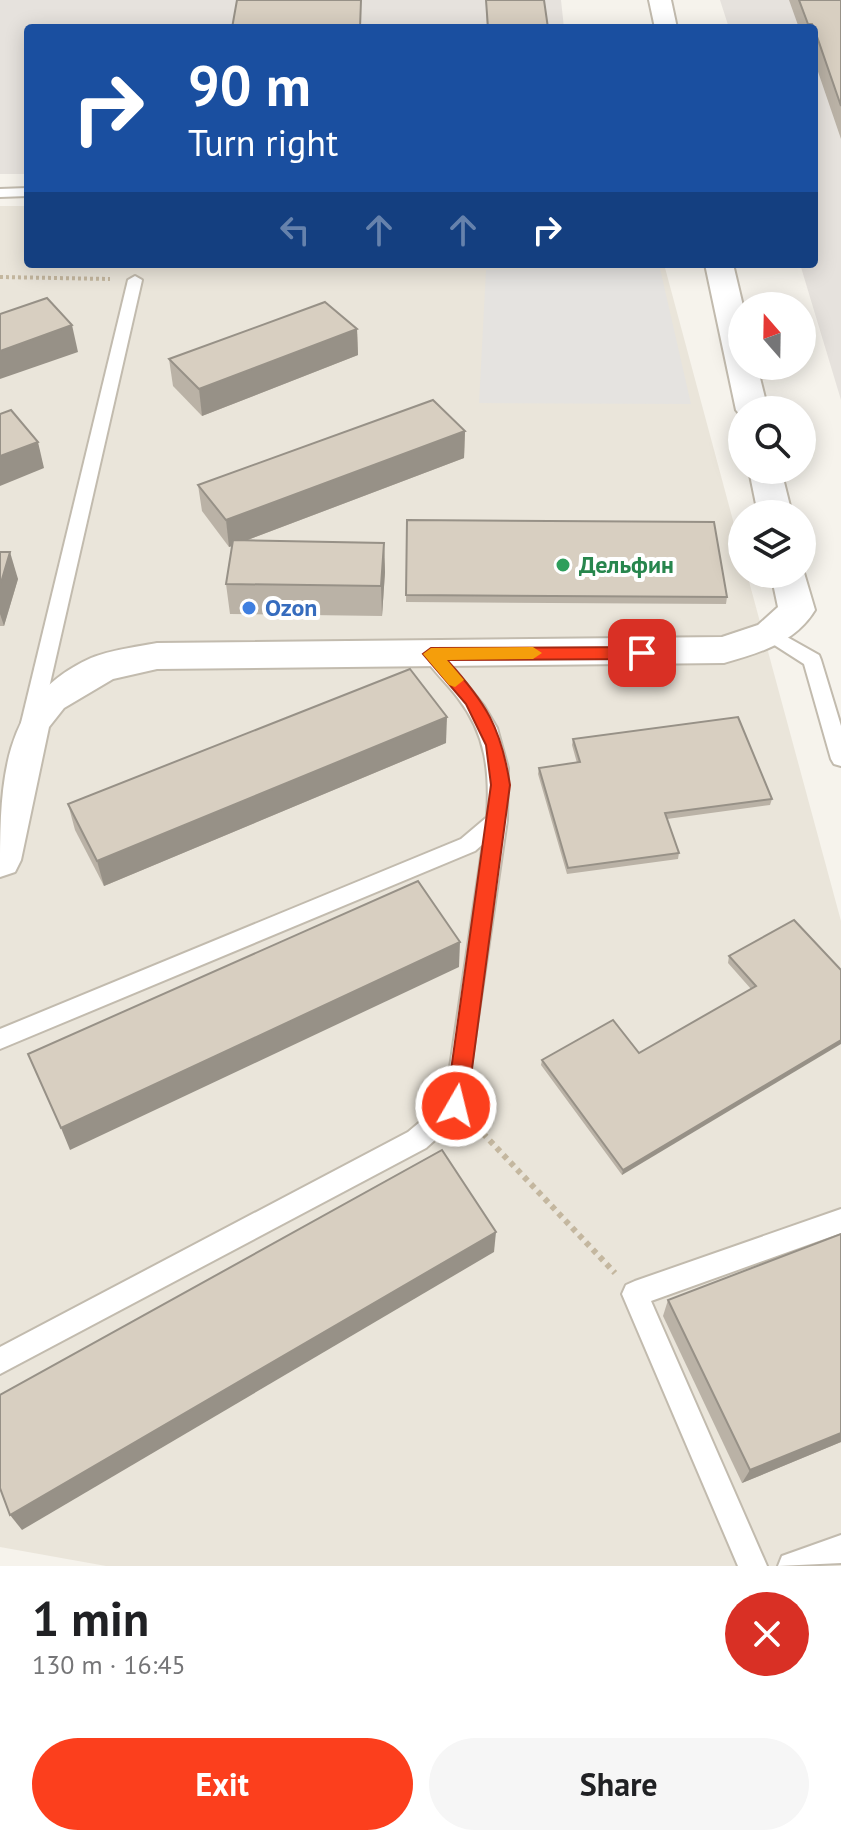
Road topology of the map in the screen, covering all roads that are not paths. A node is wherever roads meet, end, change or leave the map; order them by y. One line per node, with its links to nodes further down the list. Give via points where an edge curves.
1 (660, 0): 2 (street)
2 (665, 24)
3 (24, 192): 4 (lane)
4 (0, 193)
5 (720, 268): 7 (street)
6 (135, 280): 11 (lane)
7 (728, 304)
8 (792, 588): 9 (street, via 797,610)
9 (771, 634): 10 (street, via 724,650); 12 (lane, via 812,660)
10 (431, 654): 11 (street, via 157,656 102,668 51,698); 13 (lane, via 473,701 495,745 501,785)
11 (31, 723): 14 (street)
12 (841, 759)
13 (497, 820): 15 (lane, via 468,845); 17 (lane, via 456,1106 417,1140)
14 (0, 860)
15 (0, 1039)
16 (841, 1221): 19 (lane, via 635,1294)
17 (0, 1361)
18 (841, 1549): 20 (lane)
19 (753, 1566)
20 (792, 1566)

